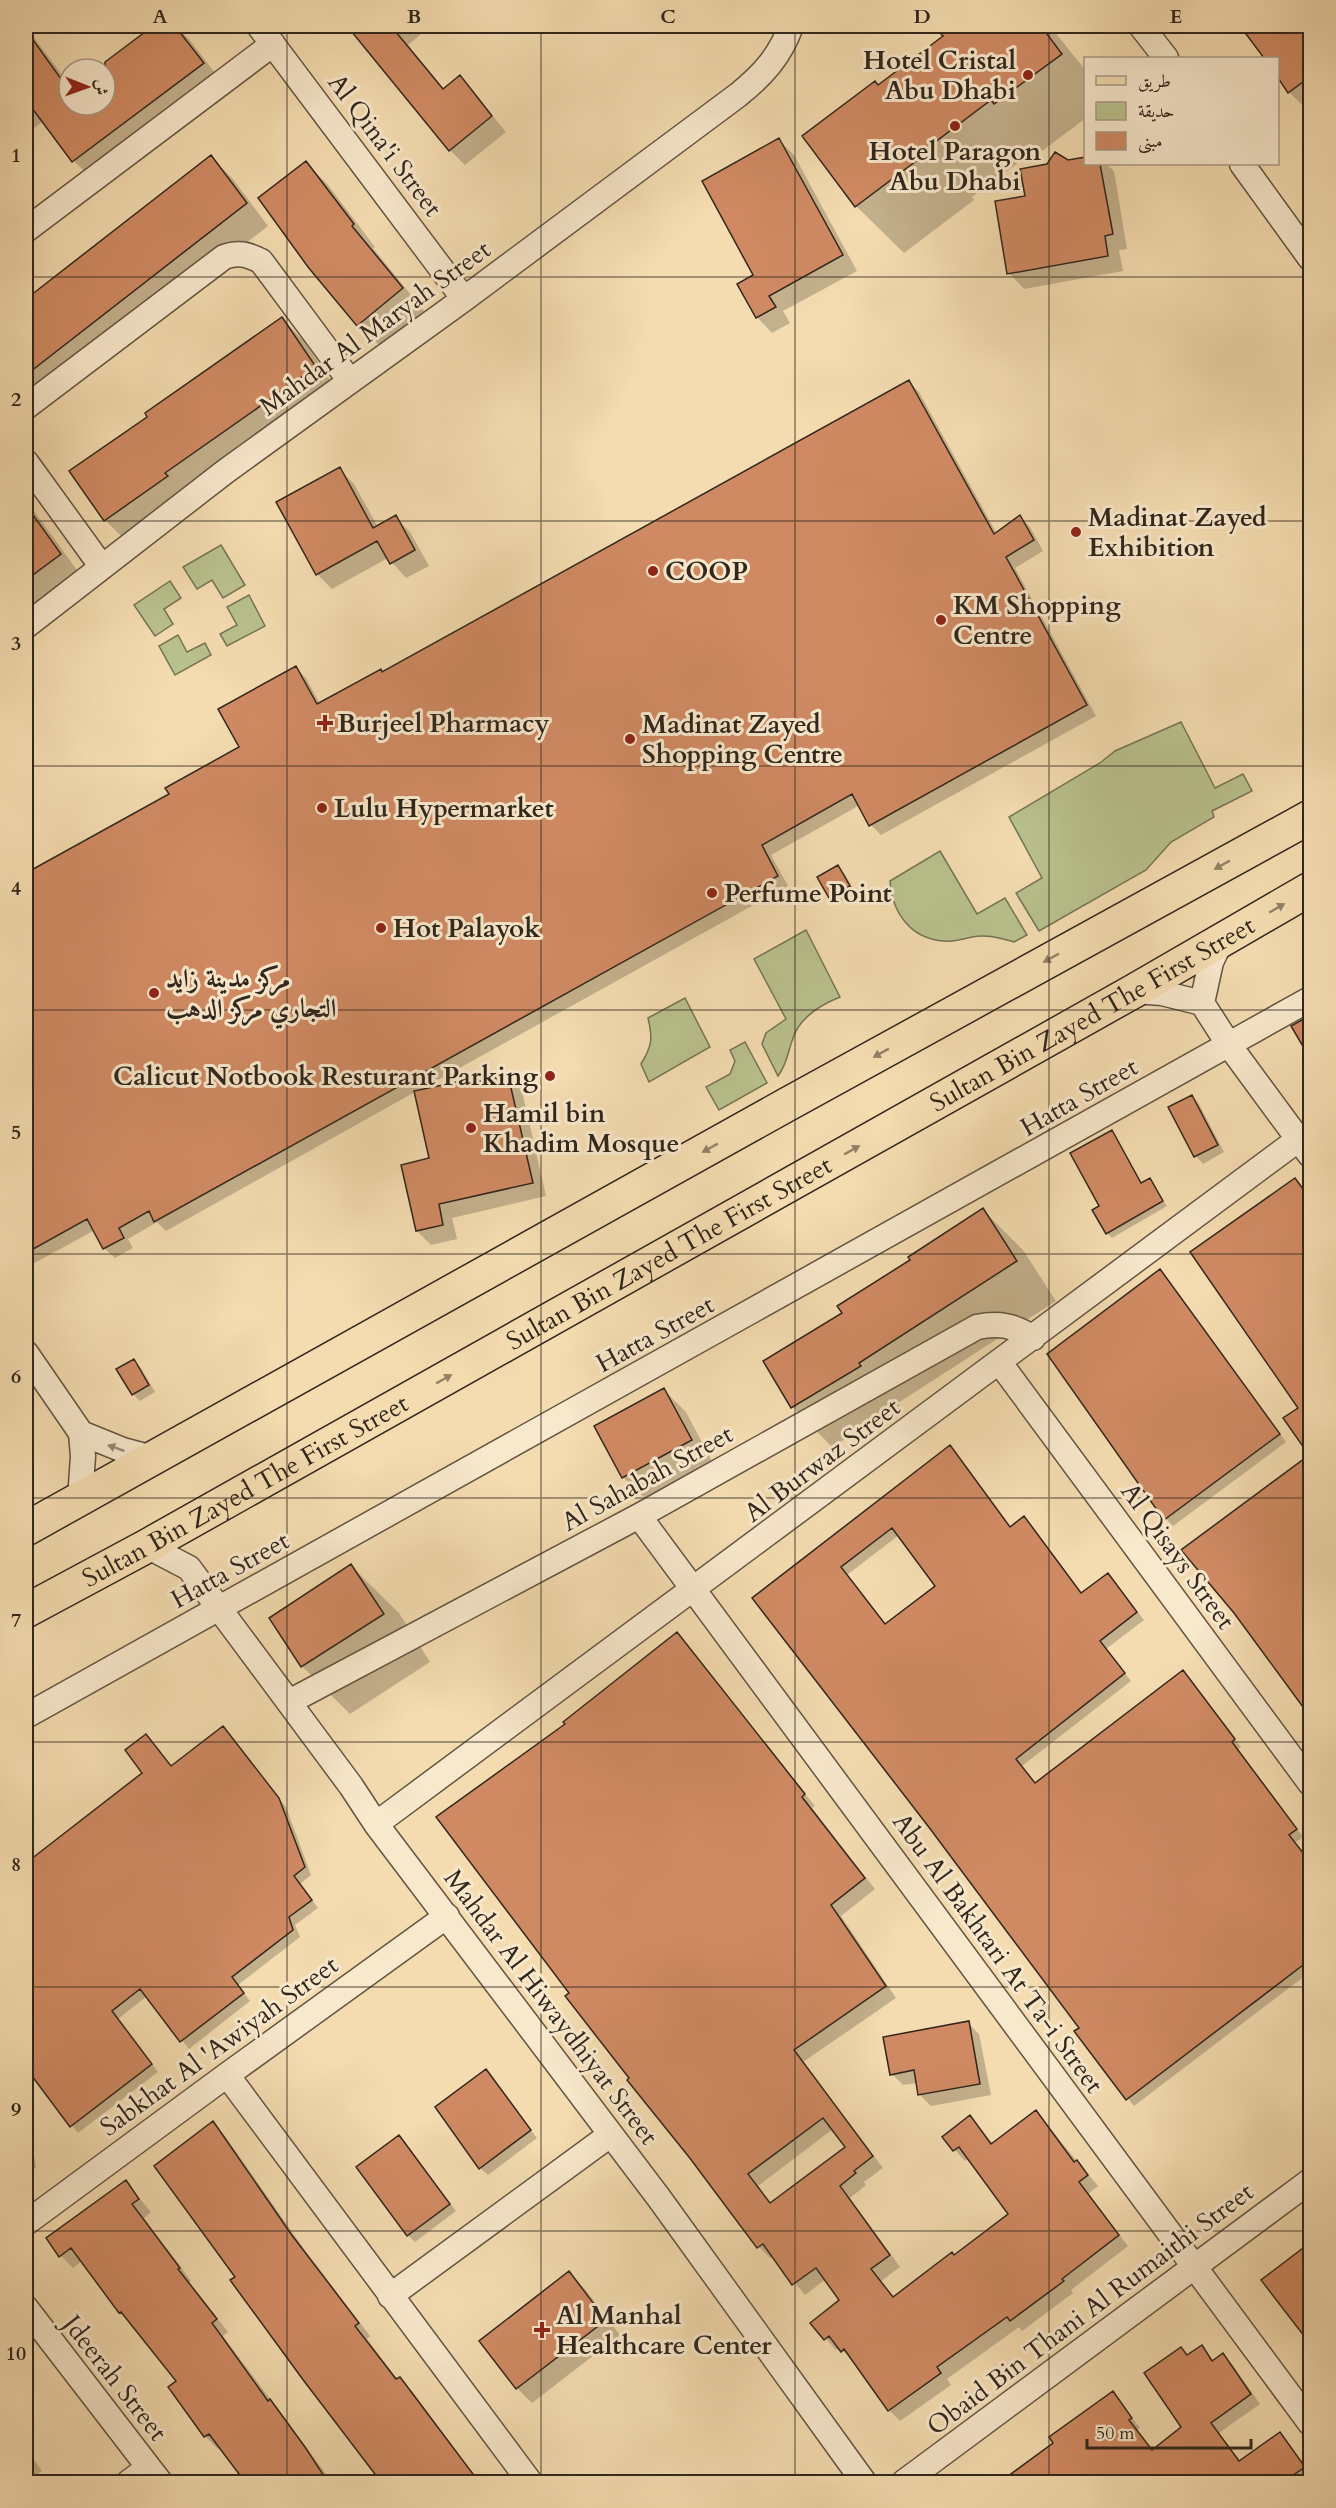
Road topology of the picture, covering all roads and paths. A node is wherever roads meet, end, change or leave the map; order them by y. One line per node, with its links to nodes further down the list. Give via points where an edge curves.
1 (791, 26): 6 (street, Mahdar Al Maryah Street, via 779,52)
2 (803, 26): 6 (street, Mahdar Al Maryah Street, via 784,64)
3 (1142, 26): 5 (street)
4 (266, 35): 8 (street); 10 (street, Al Qina'i Street)
5 (1165, 57)
6 (760, 78): 10 (street, Mahdar Al Maryah Street)
7 (1243, 165): 9 (street)
8 (29, 219)
9 (1311, 258)
10 (464, 299): 11 (street, Mahdar Al Maryah Street)
11 (350, 381): 12 (street, via 261,261 236,253 224,257); 14 (street, Mahdar Al Maryah Street)
12 (26, 407)
13 (26, 462): 14 (street)
14 (102, 567): 15 (street, Mahdar Al Maryah Street)
15 (26, 626)
16 (1311, 817): 28 (main road, one-way to 28)
17 (1311, 889): 18 (main road, Sultan Bin Zayed The First Street, one-way to 17)
18 (1221, 941): 19 (main road, Sultan Bin Zayed The First Street); 21 (street, via 1210,962)
19 (1134, 991): 21 (street); 31 (main road, Sultan Bin Zayed The First Street, one-way to 19)
20 (1311, 999): 22 (street, Hatta Street)
21 (1202, 1003): 22 (street)
22 (1229, 1045): 23 (street); 36 (street, Hatta Street)
23 (1307, 1148): 24 (street, Al Burwaz Street)
24 (1033, 1338): 26 (street, Al Burwaz Street); 30 (street, Al Sahabah Street, via 1003,1324 977,1327)
25 (26, 1353): 27 (street)
26 (1000, 1363): 35 (street, Al Burwaz Street); 40 (street, Al Qisays Street)
27 (81, 1433): 28 (street, one-way to 27); 29 (street)
28 (153, 1458): 29 (main road)
29 (80, 1499): 32 (main road)
30 (639, 1516): 35 (street, Abu Al Bakhtari At Ta-i Street); 38 (street, Al Sahabah Street)
31 (183, 1526): 33 (main road, Sultan Bin Zayed The First Street); 34 (street, Mahdar Al Hiwaydhiyat Street)
32 (26, 1529)
33 (147, 1546): 34 (street, Mahdar Al Hiwaydhiyat Street); 37 (main road, Sultan Bin Zayed The First Street)
34 (189, 1568): 36 (street, Mahdar Al Hiwaydhiyat Street)
35 (694, 1590): 41 (street, Al Burwaz Street); 47 (street, Abu Al Bakhtari At Ta-i Street)
36 (219, 1609): 38 (street, Mahdar Al Hiwaydhiyat Street); 39 (street, Hatta Street)
37 (26, 1611)
38 (289, 1702): 41 (street, Mahdar Al Hiwaydhiyat Street)
39 (26, 1716)
40 (1311, 1783)
41 (376, 1824): 42 (street, Mahdar Al Hiwaydhiyat Street)
42 (447, 1916): 43 (street, Sabkhat Al 'Awiyah Street); 44 (street, Mahdar Al Hiwaydhiyat Street)
43 (227, 2074): 46 (street, Sabkhat Al 'Awiyah Street); 48 (street)
44 (610, 2135): 48 (street); 54 (street, Mahdar Al Hiwaydhiyat Street)
45 (1311, 2181): 47 (street, Obaid Bin Thani Al Rumaithi Street)
46 (26, 2223)
47 (1194, 2266): 50 (street, Abu Al Bakhtari At Ta-i Street); 55 (street, Obaid Bin Thani Al Rumaithi Street)
48 (390, 2296): 53 (street)
49 (26, 2308): 51 (street, Jdeerah Street)
50 (1311, 2423)
51 (154, 2475): 52 (street)
52 (129, 2482)
53 (530, 2482)
54 (864, 2482)
55 (904, 2482)

